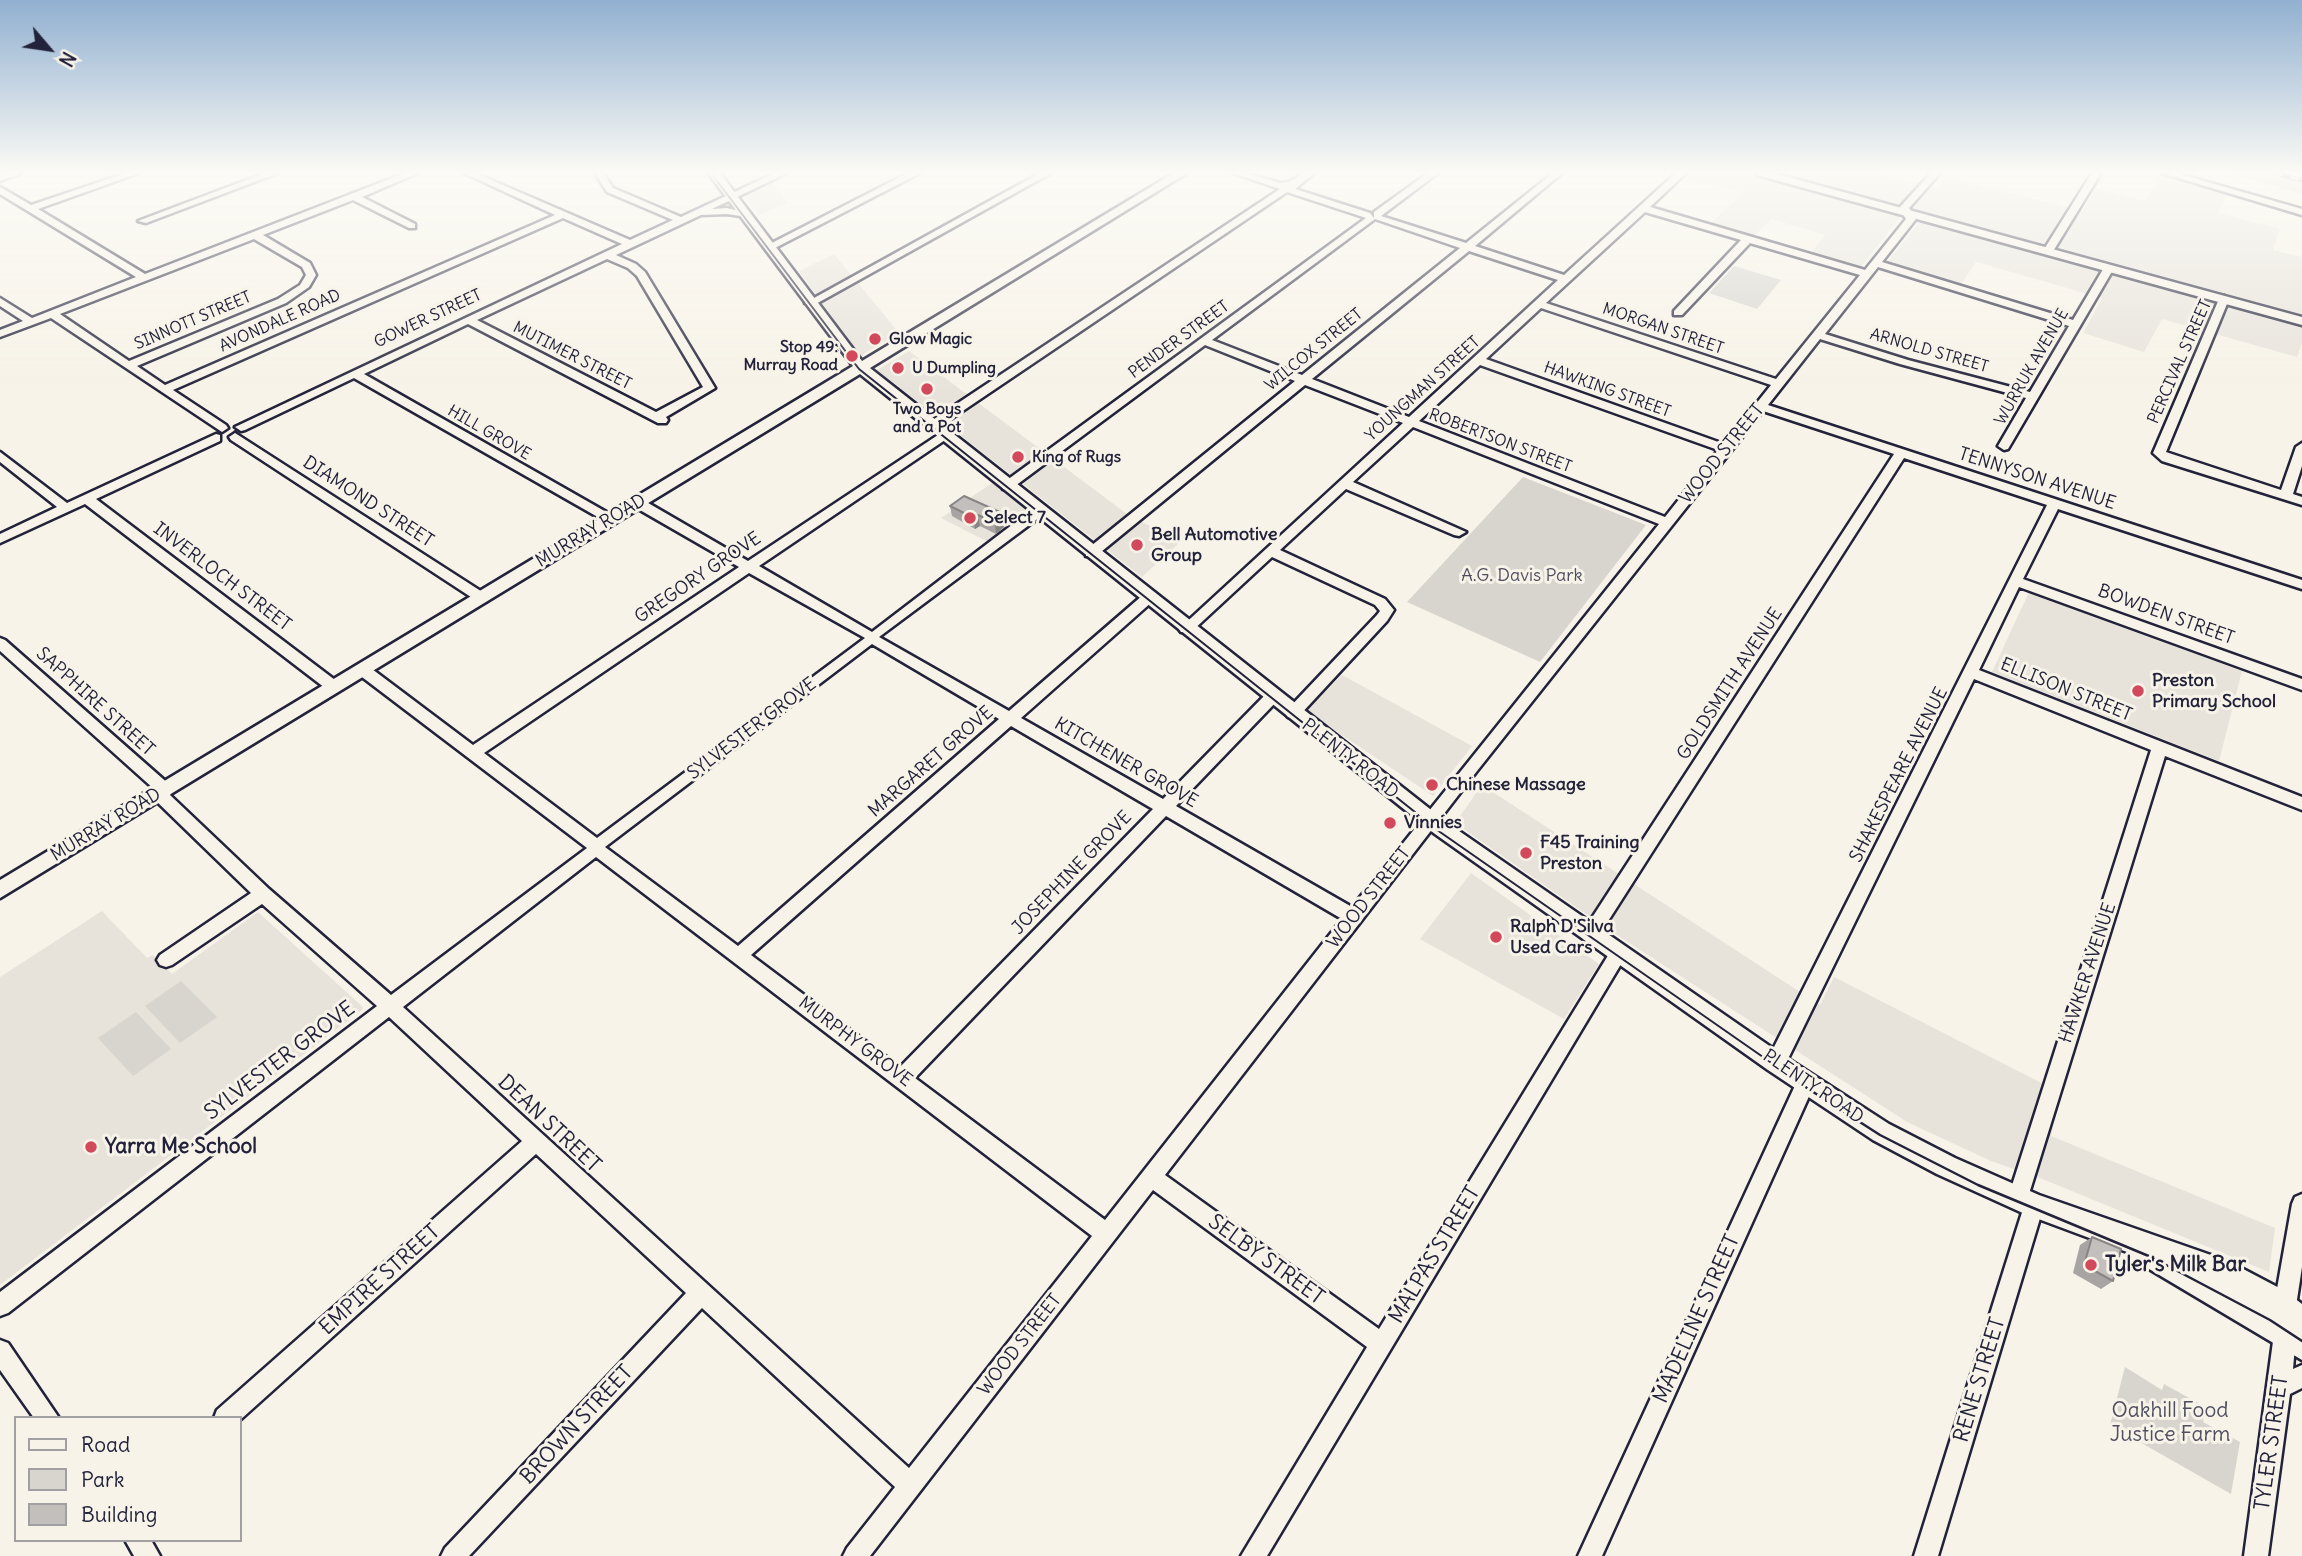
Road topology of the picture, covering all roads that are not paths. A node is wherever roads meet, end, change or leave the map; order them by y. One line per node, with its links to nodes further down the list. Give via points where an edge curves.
1 (92, 246): 24 (street)
2 (225, 246): 24 (street)
3 (274, 246): 40 (street, SINNOTT STREET, via 306,265 311,275 304,288)
4 (492, 246): 45 (street, AVONDALE ROAD)
5 (627, 246): 21 (street, GOWER STREET)
6 (772, 246): 18 (street)
7 (914, 246): 28 (street)
8 (1062, 246): 41 (main road, MURRAY ROAD)
9 (1203, 246): 49 (street, GREGORY GROVE)
10 (1334, 246): 38 (street, PENDER STREET)
11 (1462, 246): 19 (street)
12 (1602, 246): 25 (street, YOUNGMAN STREET)
13 (1742, 246): 30 (street)
14 (1776, 246): 22 (street)
15 (1889, 246): 22 (street, WOOD STREET)
16 (2029, 246): 20 (main road)
17 (2051, 246): 20 (street)
18 (769, 247): 28 (main road, PLENTY ROAD)
19 (1466, 247): 25 (street); 43 (street, WILCOX STREET)
20 (2048, 251): 23 (main road)
21 (607, 255): 32 (street, GOWER STREET); 32 (street, MUTIMER STREET, via 641,274 709,388 659,419)
22 (1871, 268): 35 (street); 37 (street, WOOD STREET)
23 (2109, 268): 26 (main road); 35 (street, WURRUK AVENUE)
24 (145, 278): 31 (street)
25 (1565, 279): 29 (street, YOUNGMAN STREET)
26 (2224, 299): 33 (main road); 59 (street, PERCIVAL STREET, via 2159,453)
27 (0, 301): 34 (street)
28 (810, 303): 41 (main road, PLENTY ROAD)
29 (1539, 304): 39 (street, YOUNGMAN STREET); 44 (street, MORGAN STREET)
30 (1678, 313)
31 (52, 314): 34 (street); 40 (street)
32 (468, 320): 42 (street, GOWER STREET)
33 (2302, 321)
34 (31, 322): 36 (street)
35 (2074, 324): 46 (street, WURRUK AVENUE)
36 (0, 334)
37 (1818, 335): 44 (street, WOOD STREET); 46 (street, ARNOLD STREET)
38 (1204, 341): 43 (street, ROBERTSON STREET); 58 (street, PENDER STREET)
39 (1478, 360): 48 (street, YOUNGMAN STREET); 54 (street, HAWKING STREET)
40 (129, 365): 45 (street)
41 (861, 368): 49 (main road, PLENTY ROAD); 62 (main road, MURRAY ROAD)
42 (354, 373): 50 (street, GOWER STREET); 66 (street, HILL GROVE)
43 (1303, 380): 48 (street, ROBERTSON STREET); 71 (street, WILCOX STREET)
44 (1778, 384): 47 (street, WOOD STREET)
45 (165, 389): 51 (street)
46 (2032, 396): 52 (street, WURRUK AVENUE)
47 (1761, 406): 54 (street, WOOD STREET); 55 (street, TENNYSON AVENUE)
48 (1410, 422): 57 (street, YOUNGMAN STREET); 67 (street, ROBERTSON STREET)
49 (938, 430): 58 (main road, PLENTY ROAD); 72 (street, GREGORY GROVE)
50 (238, 432): 51 (street, via 223,440); 75 (street, DIAMOND STREET)
51 (219, 433): 60 (street)
52 (2004, 446)
53 (2302, 447): 59 (street)
54 (1726, 449): 67 (street, WOOD STREET)
55 (1901, 453): 63 (street, TENNYSON AVENUE); 98 (street, GOLDSMITH AVENUE)
56 (0, 456): 64 (street)
57 (1343, 483): 68 (street); 70 (street, YOUNGMAN STREET)
58 (1007, 486): 65 (main road, PLENTY ROAD)
59 (2286, 496): 61 (street, PERCIVAL STREET)
60 (87, 499): 64 (street); 84 (street, INVERLOCH STREET)
61 (2302, 501)
62 (638, 503): 66 (main road, MURRAY ROAD); 72 (street, KITCHENER GROVE)
63 (2054, 503): 73 (street, SHAKESPEARE AVENUE); 74 (street, TENNYSON AVENUE)
64 (66, 508): 69 (street)
65 (1040, 511): 71 (main road, PLENTY ROAD); 79 (street, SYLVESTER GROVE)
66 (610, 520): 75 (main road, MURRAY ROAD)
67 (1667, 522): 93 (street, WOOD STREET)
68 (1459, 532)
69 (0, 540)
70 (1270, 551): 77 (street, via 1380,602); 78 (street, YOUNGMAN STREET)
71 (1091, 553): 76 (main road, PLENTY ROAD)
72 (749, 567): 79 (street, KITCHENER GROVE); 89 (street, GREGORY GROVE)
73 (2016, 580): 82 (street, SHAKESPEARE AVENUE); 83 (street, BOWDEN STREET)
74 (2302, 585)
75 (482, 598): 81 (main road, MURRAY ROAD)
76 (1148, 598): 78 (main road, PLENTY ROAD); 87 (street, MARGARET GROVE)
77 (1387, 610): 86 (street)
78 (1186, 629): 85 (main road, PLENTY ROAD)
79 (872, 638): 87 (street, KITCHENER GROVE); 94 (street, SYLVESTER GROVE)
80 (0, 643): 90 (street, SAPPHIRE STREET)
81 (363, 670): 84 (main road, MURRAY ROAD); 89 (street, MURPHY GROVE)
82 (1972, 673): 88 (street, ELLISON STREET); 103 (street, SHAKESPEARE AVENUE)
83 (2302, 685)
84 (334, 687): 90 (main road, MURRAY ROAD)
85 (1272, 697): 86 (main road, PLENTY ROAD); 92 (street, JOSEPHINE GROVE)
86 (1293, 713): 93 (main road, PLENTY ROAD)
87 (1010, 718): 92 (street, KITCHENER GROVE); 100 (street, MARGARET GROVE)
88 (2160, 748): 91 (street, ELLISON STREET); 108 (street, HAWKER AVENUE)
89 (473, 753): 94 (street, MURPHY GROVE)
90 (162, 792): 95 (main road, MURRAY ROAD); 96 (street, DEAN STREET)
91 (2302, 804)
92 (1164, 808): 97 (street, KITCHENER GROVE); 104 (street, JOSEPHINE GROVE)
93 (1429, 820): 97 (street, WOOD STREET); 98 (main road, PLENTY ROAD)
94 (597, 848): 100 (street, MURPHY GROVE); 102 (street, SYLVESTER GROVE)
95 (0, 890)
96 (263, 894): 101 (street); 102 (street, DEAN STREET)
97 (1354, 918): 107 (street, WOOD STREET)
98 (1590, 935): 99 (main road, PLENTY ROAD)
99 (1618, 954): 103 (main road, PLENTY ROAD); 114 (street, MALPAS STREET)
100 (739, 955): 104 (street, MURPHY GROVE)
101 (166, 960)
102 (390, 1006): 106 (street, DEAN STREET); 112 (street, SYLVESTER GROVE)
103 (1776, 1063): 105 (main road, PLENTY ROAD)
104 (902, 1078): 110 (street, MURPHY GROVE)
105 (1806, 1083): 108 (main road, PLENTY ROAD, via 1914,1150); 124 (street, MADELINE STREET)
106 (535, 1142): 111 (street, DEAN STREET); 119 (street, EMPIRE STREET)
107 (1152, 1177): 110 (street, WOOD STREET); 114 (street, SELBY STREET)
108 (2026, 1201): 113 (main road, PLENTY ROAD, via 2122,1238 2172,1270); 125 (street, RENE STREET)
109 (2302, 1205): 113 (street, TYLER STREET)
110 (1106, 1234): 120 (street, WOOD STREET)
111 (700, 1294): 120 (street, DEAN STREET); 121 (street, BROWN STREET)
112 (0, 1305)
113 (2293, 1327): 117 (street, TYLER STREET)
114 (1381, 1344): 123 (street, MALPAS STREET)
115 (0, 1351): 118 (street)
116 (2302, 1376): 117 (street)
117 (2280, 1387): 126 (street, TYLER STREET)
118 (47, 1416)
119 (227, 1416)
120 (910, 1485): 122 (street, WOOD STREET)
121 (453, 1556)
122 (855, 1556)
123 (1253, 1556)
124 (1590, 1556)
125 (1926, 1556)
126 (2256, 1556)

